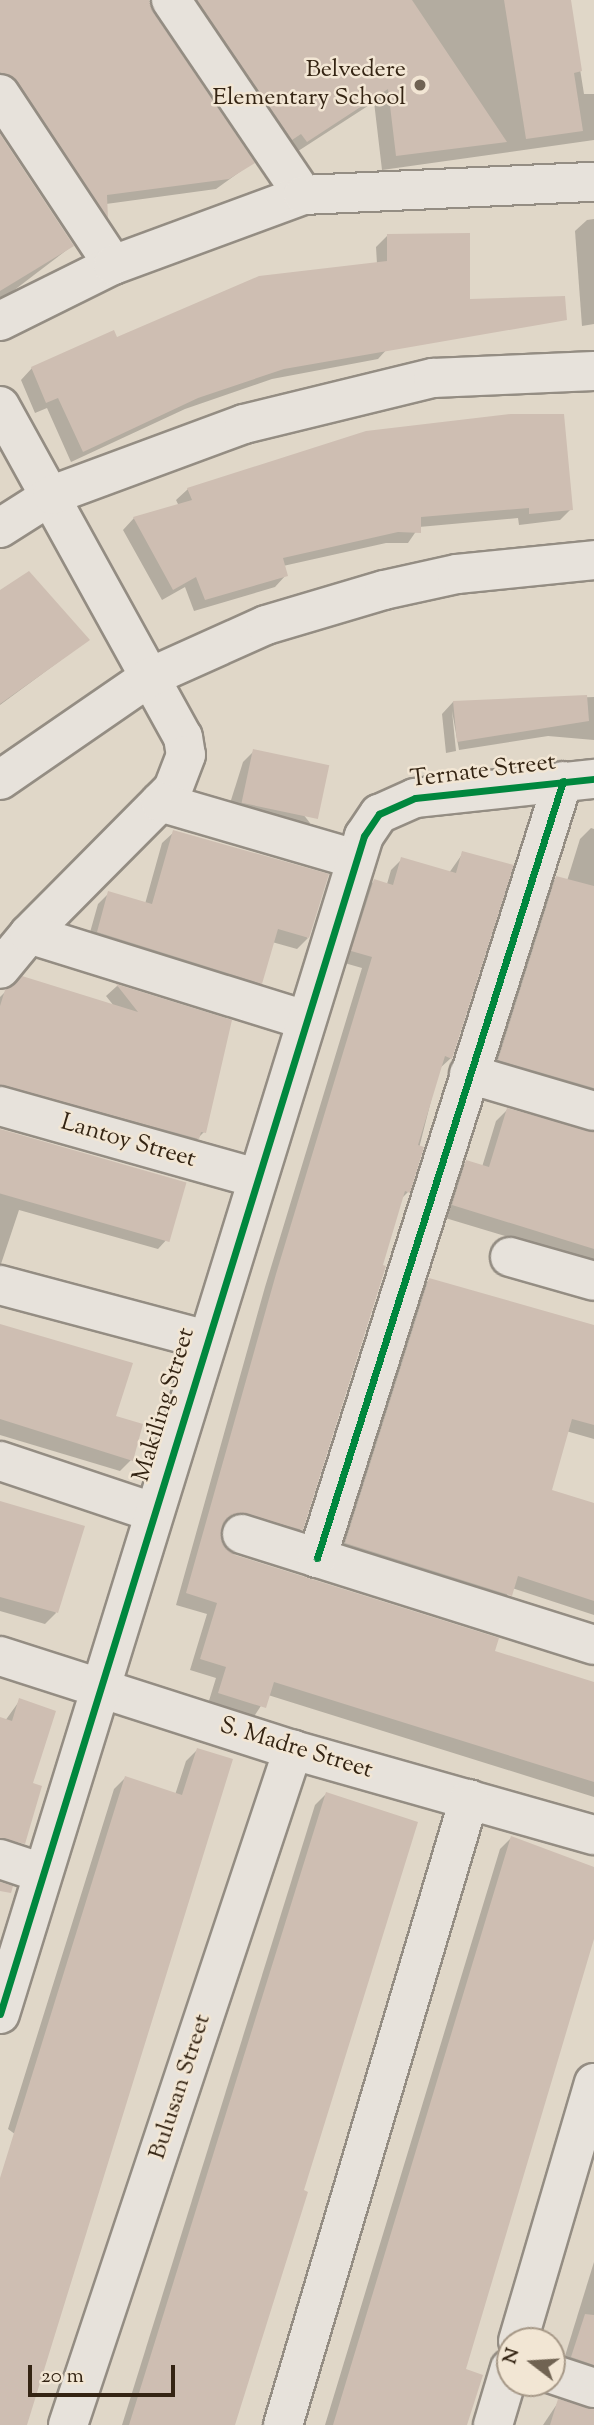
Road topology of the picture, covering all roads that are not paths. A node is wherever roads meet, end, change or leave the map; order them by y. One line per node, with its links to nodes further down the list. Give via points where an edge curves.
1 (171, 0): 4 (street)
2 (0, 94): 5 (street)
3 (594, 183): 4 (street)
4 (303, 195): 5 (street)
5 (113, 265): 6 (street)
6 (0, 321)
7 (594, 371): 9 (street, via 433,378 244,424)
8 (0, 406): 9 (street)
9 (52, 495): 10 (street); 12 (street)
10 (0, 528)
11 (594, 560): 12 (street, via 457,574 384,590 266,625)
12 (148, 678): 13 (street); 15 (street, via 183,737 186,755 182,773)
13 (0, 780)
14 (579, 780): 16 (street, Ternate Street, via 415,798); 21 (street)
15 (160, 802): 17 (street); 18 (street)
16 (379, 814): 17 (street, Makiling Street)
17 (355, 859): 20 (street, Makiling Street)
18 (29, 934): 19 (street); 20 (street)
19 (0, 969)
20 (305, 1020): 24 (street, Makiling Street)
21 (469, 1074): 23 (street); 32 (street)
22 (0, 1106): 24 (street, Lantoy Street)
23 (594, 1111)
24 (256, 1178): 28 (street, Makiling Street)
25 (510, 1256): 26 (street)
26 (594, 1281)
27 (0, 1285): 28 (street)
28 (206, 1340): 30 (street, Makiling Street)
29 (0, 1461): 30 (street)
30 (152, 1512): 35 (street, Makiling Street)
31 (242, 1534): 32 (street)
32 (317, 1558): 33 (street)
33 (594, 1645)
34 (0, 1656): 35 (street, S. Madre Street)
35 (98, 1688): 36 (street, S. Madre Street); 40 (street, Makiling Street)
36 (293, 1750): 37 (street, S. Madre Street); 47 (street, Bulusan Street)
37 (468, 1799): 38 (street, S. Madre Street); 48 (street)
38 (594, 1835)
39 (0, 1859): 40 (street)
40 (42, 1873): 41 (street, Makiling Street)
41 (0, 2014)
42 (594, 2083): 43 (street)
43 (522, 2327)
44 (566, 2379): 45 (street)
45 (594, 2388)
46 (501, 2397): 49 (street)
47 (68, 2425)
48 (284, 2425)
49 (493, 2425)

